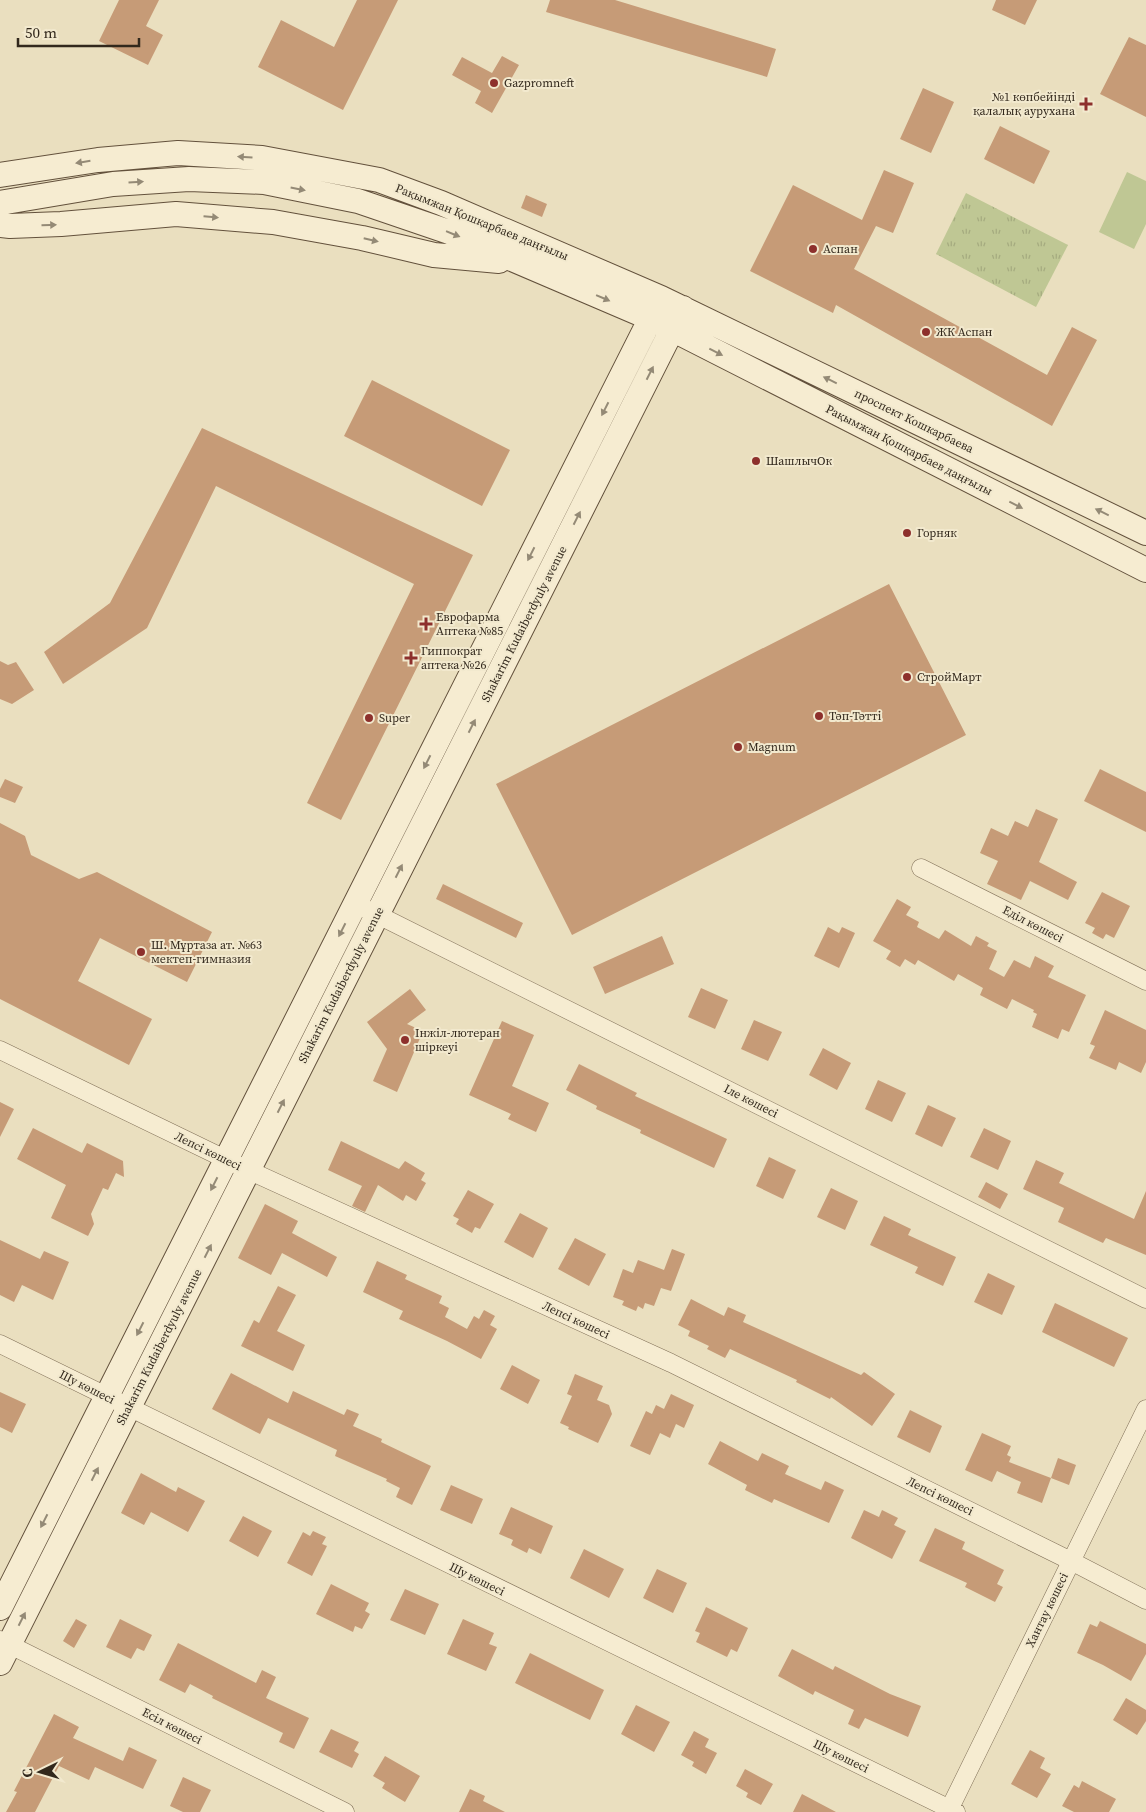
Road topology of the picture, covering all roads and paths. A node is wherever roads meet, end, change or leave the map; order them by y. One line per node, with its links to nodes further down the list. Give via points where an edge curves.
1 (0, 175): 5 (main road, Рақымжан Қошқарбаев даңғылы, one-way to 1, via 442,202 379,180 262,158 178,153 98,160)
2 (0, 203): 4 (main road, Рақымжан Қошқарбаев даңғылы, one-way to 4, via 113,184 189,179 264,182 358,201 449,232)
3 (0, 225): 4 (main road, one-way to 4, via 61,224 176,214 273,222 434,255)
4 (522, 264): 7 (main road, Рақымжан Қошқарбаев даңғылы, one-way to 7)
5 (661, 298): 6 (main road, Рақымжан Қошқарбаев даңғылы); 7 (main road, Shakarim Kudaiberdyuly avenue)
6 (683, 308): 8 (main road, Shakarim Kudaiberdyuly avenue); 9 (main road, проспект Кошкарбаева, one-way to 6)
7 (650, 318): 8 (main road, Рақымжан Қошқарбаев даңғылы); 12 (main road, Shakarim Kudaiberdyuly avenue, one-way to 12)
8 (672, 330): 10 (main road, Рақымжан Қошқарбаев даңғылы, one-way to 10); 13 (main road, Shakarim Kudaiberdyuly avenue, one-way to 8)
9 (1146, 533)
10 (1146, 570)
11 (921, 868): 14 (street, Еділ көшесі)
12 (355, 904): 13 (street, Іле көшесі); 16 (main road, Shakarim Kudaiberdyuly avenue, one-way to 16)
13 (377, 914): 17 (main road, Shakarim Kudaiberdyuly avenue, one-way to 13); 18 (street, Іле көшесі)
14 (1146, 980)
15 (0, 1050): 16 (street, Лепсі көшесі)
16 (226, 1160): 17 (street, Лепсі көшесі); 20 (main road, Shakarim Kudaiberdyuly avenue, one-way to 20)
17 (248, 1170): 21 (main road, Shakarim Kudaiberdyuly avenue, one-way to 17); 23 (street, Лепсі көшесі, via 671,1363)
18 (1146, 1299)
19 (0, 1344): 20 (street, Шу көшесі)
20 (107, 1396): 21 (street, Шу көшесі); 25 (main road, Shakarim Kudaiberdyuly avenue, one-way to 25)
21 (128, 1408): 26 (main road, Shakarim Kudaiberdyuly avenue, one-way to 21); 27 (street, Шу көшесі)
22 (1146, 1409): 23 (street, Хантау көшесі)
23 (1072, 1561): 24 (street, Лепсі көшесі); 27 (street, Хантау көшесі)
24 (1146, 1600)
25 (0, 1608)
26 (3, 1649): 28 (street, Есіл көшесі)
27 (951, 1811)
28 (344, 1812)

